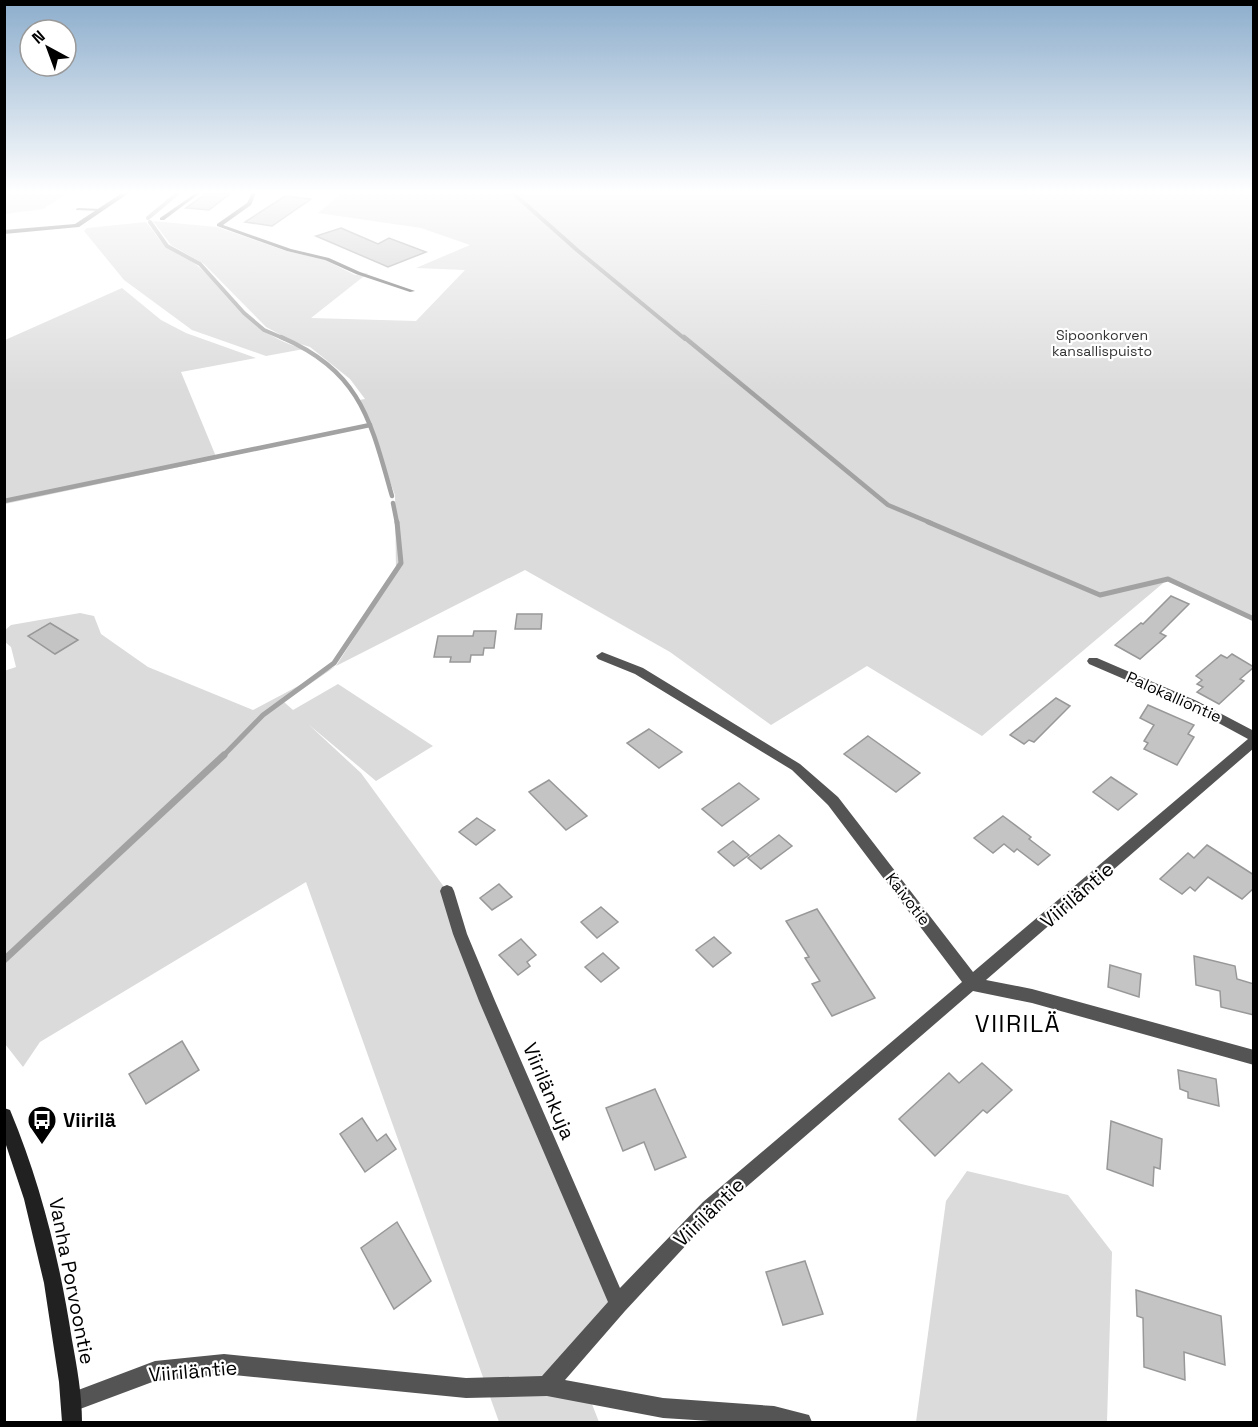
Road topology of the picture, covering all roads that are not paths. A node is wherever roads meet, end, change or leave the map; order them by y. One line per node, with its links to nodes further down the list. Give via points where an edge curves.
1 (328, 260): 2 (lane)
2 (412, 291)
3 (602, 656): 7 (street, Kaivotie, via 639,671 796,767 832,801)
4 (1093, 661): 5 (street, Palokalliontie, via 1193,704)
5 (1254, 739): 7 (street, Viiriläntie)
6 (447, 891): 10 (street, Viirilänkuja, via 487,1000)
7 (973, 984): 8 (street, via 1032,996); 10 (street, Viiriläntie, via 709,1208)
8 (1254, 1058)
9 (4, 1116): 12 (street, Vanha Porvoontie, via 21,1157 44,1237)
10 (618, 1304): 11 (street, Viiriläntie)
11 (547, 1386): 12 (street, Viiriläntie, via 466,1388 224,1364 155,1371); 13 (street, via 663,1408 774,1416)
12 (72, 1412)
13 (802, 1422)

